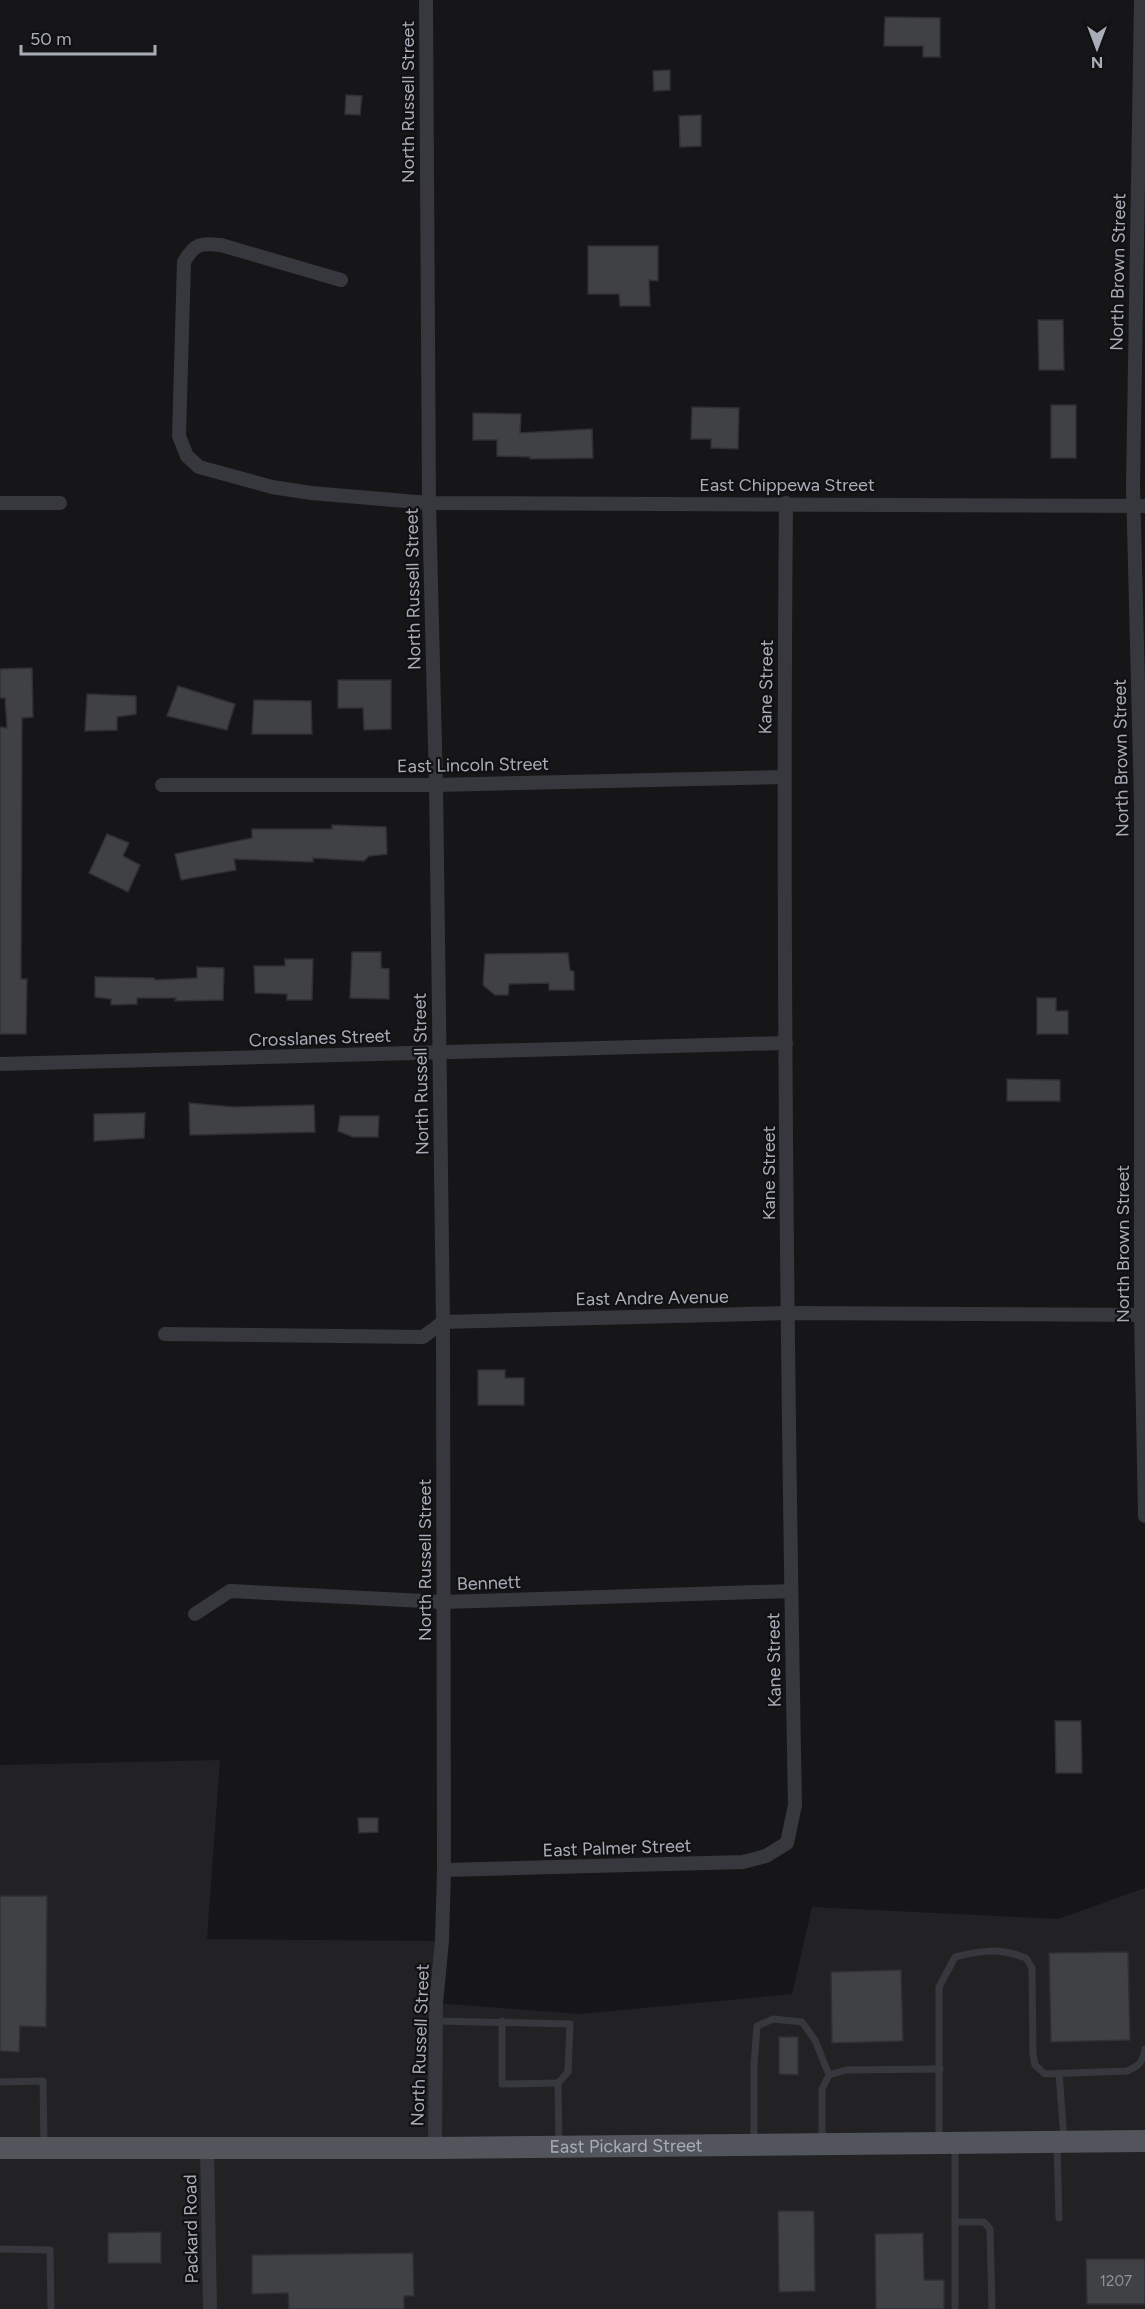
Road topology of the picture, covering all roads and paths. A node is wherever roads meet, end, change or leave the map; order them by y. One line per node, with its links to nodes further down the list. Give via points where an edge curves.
1 (426, 0): 6 (street, North Russell Street)
2 (1141, 0): 8 (street, North Brown Street)
3 (341, 280): 6 (street, East Chippewa Street, via 221,244 204,243 192,248 184,262 179,436 187,456 200,467 261,484 312,494)
4 (0, 503): 5 (street)
5 (60, 503)
6 (429, 503): 7 (street, East Chippewa Street); 11 (street, North Russell Street)
7 (786, 503): 8 (street, East Chippewa Street); 9 (street, Kane Street)
8 (1139, 506): 12 (street, North Brown Street)
9 (783, 777): 11 (street, East Lincoln Street); 14 (street, Kane Street)
10 (162, 785): 11 (street, East Lincoln Street)
11 (436, 785): 15 (street, North Russell Street)
12 (1143, 802): 13 (street, North Brown Street)
13 (1143, 1034): 18 (street, North Brown Street)
14 (786, 1043): 15 (street, Crosslanes Street); 17 (street, Kane Street)
15 (438, 1052): 16 (street, Crosslanes Street); 19 (street, North Russell Street)
16 (0, 1064)
17 (788, 1313): 18 (street, East Andre Avenue); 19 (street, East Andre Avenue); 22 (street, Kane Street)
18 (1143, 1315): 21 (street, North Brown Street)
19 (444, 1322): 20 (street, East Andre Avenue, via 423,1337); 23 (street, North Russell Street)
20 (165, 1334)
21 (1145, 1516)
22 (791, 1591): 23 (street, Bennett); 25 (street, Kane Street, via 795,1805)
23 (443, 1602): 24 (street, Bennett, via 230,1591); 26 (street, North Russell Street)
24 (195, 1614)
25 (786, 1843): 26 (street, East Palmer Street, via 766,1856 743,1862)
26 (444, 1870): 27 (street, North Russell Street)
27 (436, 2021): 28 (lane); 44 (street, North Russell Street)
28 (502, 2021): 34 (lane, via 502,2084); 34 (lane, via 570,2024 568,2072)
29 (1145, 2049): 31 (lane, via 1138,2067 1127,2071)
30 (940, 2068): 31 (lane, via 939,1987 955,1957 978,1951 1008,1951 1026,1958 1032,1968 1035,2065 1045,2074); 32 (lane, via 846,2070); 37 (lane)
31 (1059, 2073): 36 (lane)
32 (828, 2074): 38 (lane, via 822,2089); 39 (lane, via 815,2040 802,2022 773,2019 757,2026)
33 (0, 2082): 42 (lane, via 43,2081)
34 (558, 2083): 40 (lane)
35 (1145, 2141): 36 (main road, East Pickard Street)
36 (1061, 2142): 37 (main road, East Pickard Street); 45 (lane)
37 (947, 2143): 38 (main road, East Pickard Street); 46 (lane)
38 (822, 2144): 39 (main road, East Pickard Street)
39 (754, 2145): 40 (main road, East Pickard Street)
40 (559, 2146): 44 (main road, East Pickard Street)
41 (0, 2148): 42 (main road, East Pickard Street)
42 (44, 2148): 43 (main road, East Pickard Street)
43 (207, 2148): 44 (main road, East Pickard Street); 49 (street, Packard Road)
44 (435, 2148)
45 (1059, 2218)
46 (955, 2222): 50 (lane); 51 (lane, via 984,2222 990,2229)
47 (0, 2249): 48 (lane, via 50,2250)
48 (51, 2309)
49 (210, 2309)
50 (955, 2309)
51 (992, 2309)

